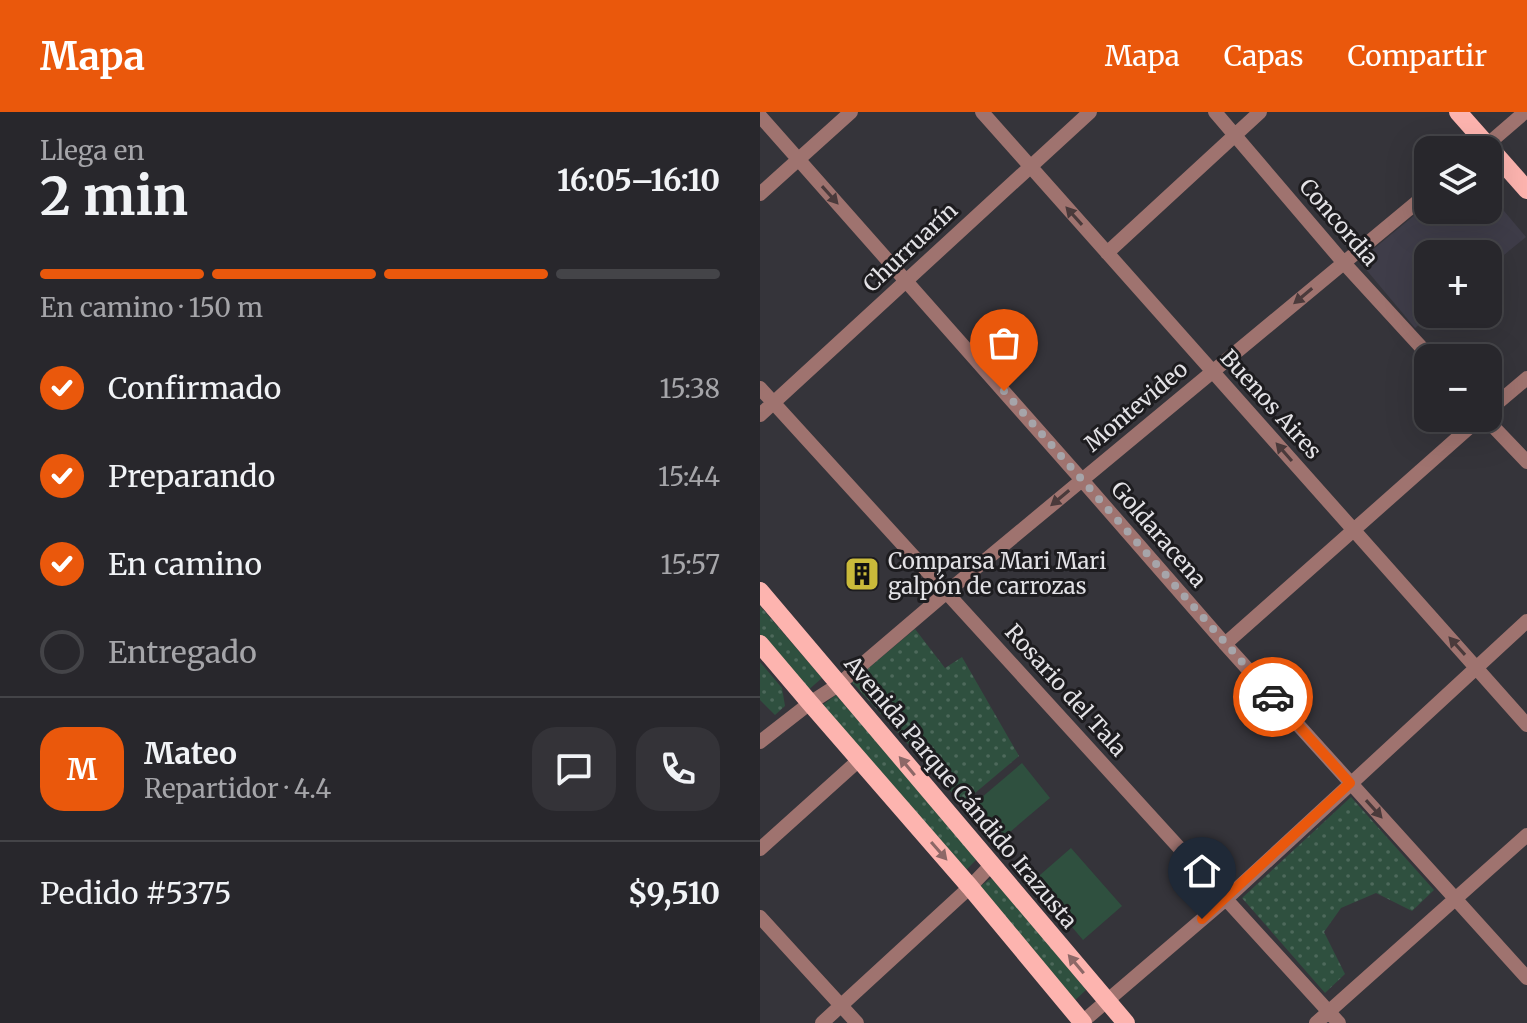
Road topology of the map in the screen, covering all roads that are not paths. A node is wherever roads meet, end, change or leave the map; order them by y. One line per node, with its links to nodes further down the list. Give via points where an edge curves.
1 (851, 112): 12 (street)
2 (982, 112): 14 (street, Buenos Aires)
3 (1090, 112): 14 (street, Churruarín)
4 (1215, 112): 9 (street, Concordia)
5 (1260, 112): 9 (street)
6 (1458, 112): 10 (main road)
7 (1525, 112): 11 (street)
8 (760, 116): 12 (street, Goldaracena)
9 (1235, 134): 18 (street); 19 (street, Concordia)
10 (1475, 136)
11 (1498, 136)
12 (798, 159): 16 (street); 20 (street, Goldaracena, one-way to 20)
13 (1502, 166): 15 (main road)
14 (1030, 167): 18 (street, Buenos Aires, one-way to 14); 20 (street, Churruarín)
15 (1527, 190)
16 (760, 194)
17 (1414, 204): 19 (street, Montevideo)
18 (1107, 253): 22 (street, Buenos Aires)
19 (1343, 262): 21 (street, Concordia); 22 (street, Montevideo, one-way to 22)
20 (906, 281): 26 (street, Churruarín); 31 (street, Goldaracena)
21 (1418, 344)
22 (1212, 371): 31 (street, Montevideo); 32 (street, Buenos Aires, one-way to 22)
23 (1527, 378): 25 (street)
24 (760, 388): 26 (street, Rosario del Tala)
25 (1502, 399)
26 (774, 403): 27 (street, Churruarín); 34 (street, Rosario del Tala)
27 (760, 415)
28 (1467, 432): 32 (street)
29 (1497, 432): 30 (street)
30 (1527, 462)
31 (1082, 480): 34 (street, Montevideo, one-way to 34); 37 (street, Goldaracena)
32 (1353, 530): 37 (street); 38 (street, Buenos Aires, one-way to 32)
33 (760, 591): 39 (main road, Avenida Parque Cándido Irazusta)
34 (947, 592): 39 (street, Montevideo); 49 (street, Rosario del Tala)
35 (1527, 621): 38 (street)
36 (760, 644): 40 (main road)
37 (1225, 644): 44 (street, Goldaracena)
38 (1475, 667): 41 (street, Buenos Aires); 44 (street)
39 (838, 685): 40 (street, Montevideo); 47 (main road, Avenida Parque Cándido Irazusta, one-way to 39)
40 (810, 703): 42 (street, Montevideo); 43 (main road)
41 (1527, 725)
42 (760, 742)
43 (859, 760): 46 (street); 48 (main road, one-way to 48)
44 (1350, 783): 49 (street); 50 (street, Goldaracena, one-way to 50)
45 (1527, 835): 50 (street)
46 (760, 849)
47 (991, 865): 48 (street); 53 (main road, Avenida Parque Cándido Irazusta, one-way to 47)
48 (970, 887): 54 (street); 58 (main road)
49 (1226, 899): 53 (street); 55 (street, Rosario del Tala)
50 (1455, 899): 52 (street, Goldaracena); 55 (street)
51 (760, 917): 54 (street)
52 (1527, 978)
53 (1106, 1000): 58 (street); 59 (main road, Avenida Parque Cándido Irazusta)
54 (841, 1006): 56 (street); 57 (street)
55 (1334, 1017): 60 (street)
56 (822, 1023)
57 (857, 1023)
58 (1082, 1023)
59 (1126, 1023)
60 (1316, 1023)

